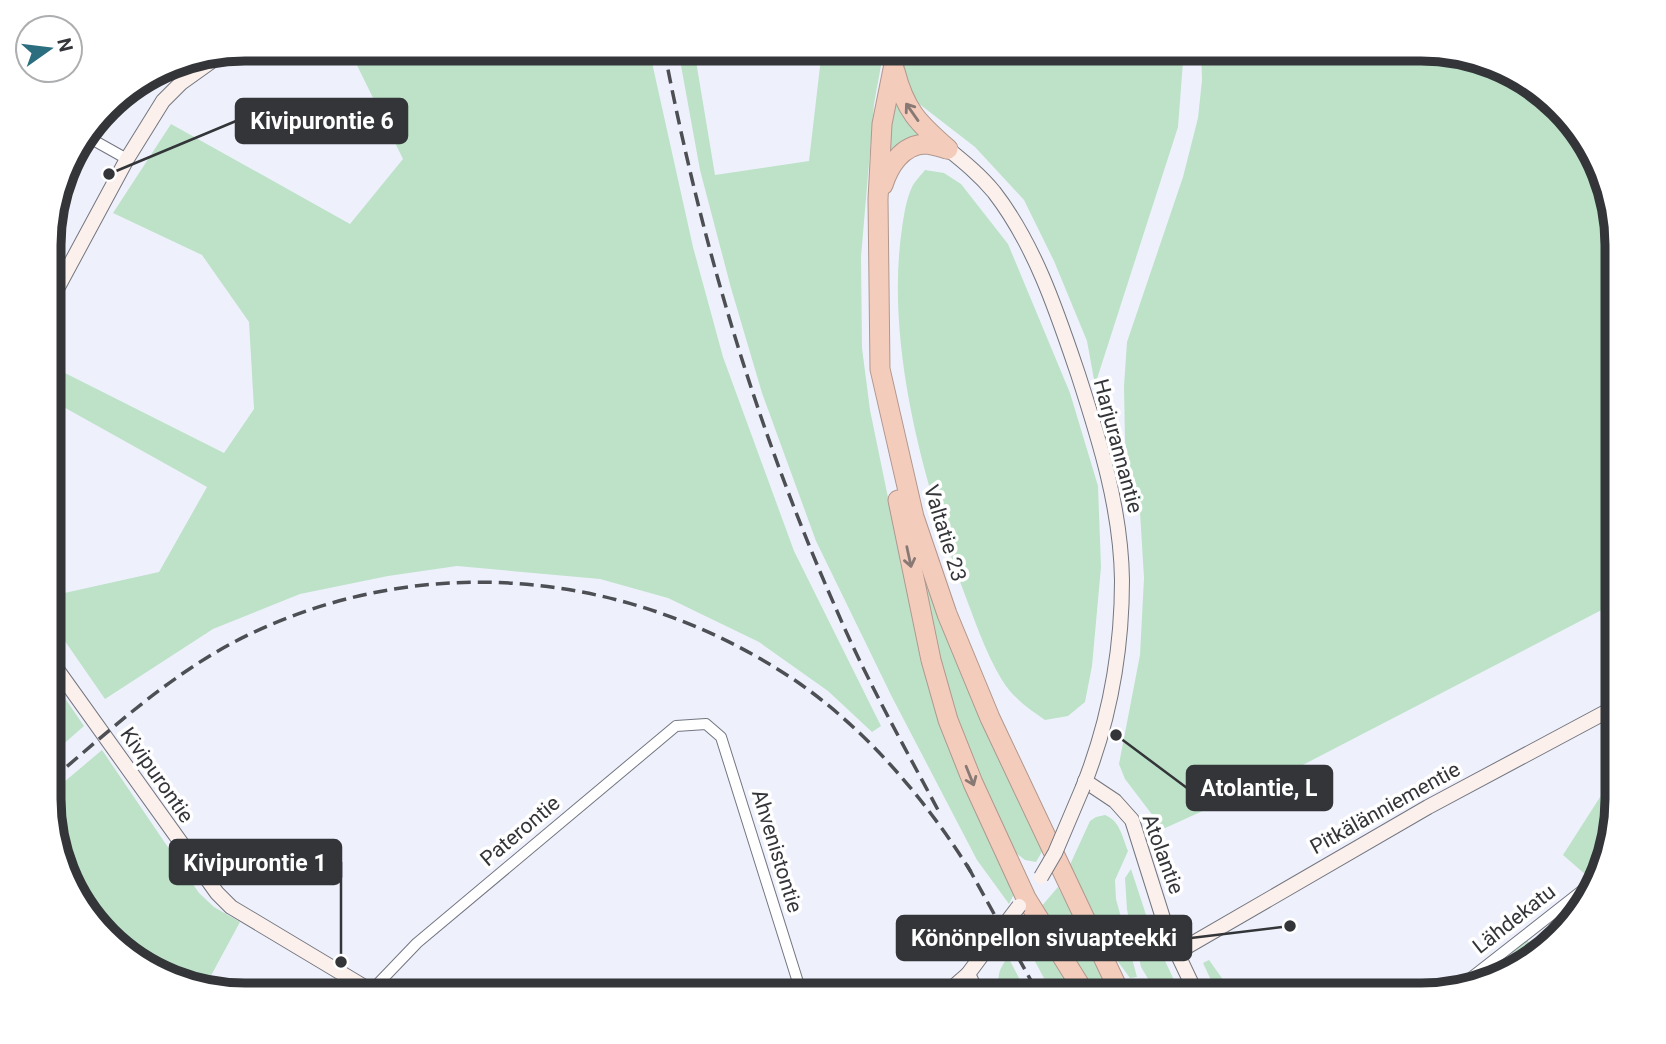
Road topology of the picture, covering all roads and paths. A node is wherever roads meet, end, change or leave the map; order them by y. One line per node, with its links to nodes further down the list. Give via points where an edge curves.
1 (894, 61): 7 (highway, Valtatie 23, via 882,124)
2 (896, 61): 5 (highway, one-way to 2, via 912,115 902,96)
3 (204, 66): 6 (street, via 163,100)
4 (94, 140): 6 (street)
5 (947, 149): 7 (highway, via 925,144 910,147 897,157); 13 (street, Harjurannantie, via 994,192 1019,230 1068,344 1110,480 1121,566 1121,626 1109,704)
6 (127, 159): 8 (street)
7 (878, 199): 9 (highway, Valtatie 23)
8 (61, 281)
9 (880, 369): 15 (highway, one-way to 15, via 890,461 930,660 972,783); 22 (highway, Valtatie 23, via 914,517 947,614 990,718)
10 (61, 675): 24 (street, Kivipurontie, via 217,893 231,907)
11 (1604, 713): 16 (street, Pitkälänniementie, via 1416,814)
12 (706, 724): 25 (street, Paterontie, via 676,726 417,943); 26 (street, Ahvenistontie, via 721,737)
13 (1084, 784): 15 (street, Harjurannantie, bridge, via 1055,853); 16 (street, Atolantie, via 1115,801 1132,820)
14 (1578, 894): 17 (street, Lähdekatu)
15 (1023, 902): 18 (street, Harjurannantie, bridge); 21 (highway)
16 (1176, 953): 23 (street, Atolantie)
17 (1476, 973)
18 (968, 974): 19 (street, Harjurannantie); 20 (street)
19 (958, 982)
20 (972, 982)
21 (1077, 982)
22 (1115, 982)
23 (1191, 982)
24 (358, 983)
25 (383, 983)
26 (798, 983)

